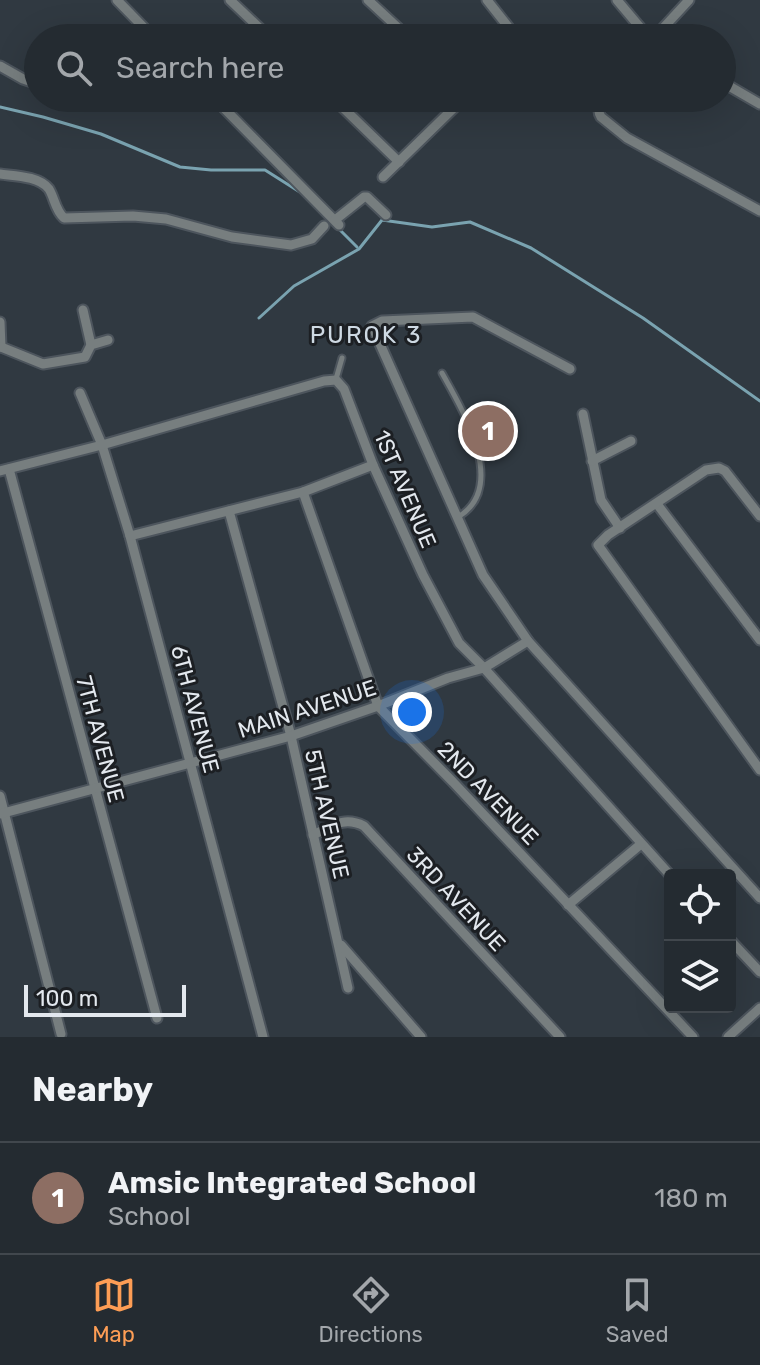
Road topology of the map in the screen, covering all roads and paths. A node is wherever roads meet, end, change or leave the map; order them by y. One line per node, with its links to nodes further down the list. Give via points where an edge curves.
1 (117, 0): 7 (street)
2 (230, 0): 8 (street)
3 (368, 0): 9 (street)
4 (487, 0): 10 (street)
5 (617, 0): 11 (street)
6 (689, 0): 12 (street)
7 (140, 24)
8 (255, 24)
9 (394, 24)
10 (506, 24)
11 (638, 24)
12 (665, 24)
13 (0, 66): 14 (street)
14 (24, 79)
15 (736, 90): 16 (street)
16 (760, 104)
17 (228, 112): 25 (street, via 337,223 364,197)
18 (347, 112): 21 (street)
19 (450, 112): 21 (street)
20 (599, 112): 24 (street, via 627,138)
21 (399, 162): 23 (street)
22 (0, 174): 26 (street, via 40,182 64,218 166,219 232,237 291,245 312,239)
23 (383, 177)
24 (760, 211)
25 (386, 215)
26 (324, 226)
27 (83, 310): 30 (street)
28 (0, 322): 31 (street)
29 (108, 340): 30 (street)
30 (91, 345): 31 (street, via 85,357 43,364)
31 (1, 347)
32 (342, 358): 35 (lane)
33 (570, 369): 47 (street, via 473,317 382,321 372,326)
34 (442, 373): 47 (lane, via 480,460 476,499)
35 (336, 380): 39 (street); 41 (street, 1ST AVENUE)
36 (80, 393): 39 (street, 6TH AVENUE)
37 (583, 414): 40 (street)
38 (631, 441): 40 (street)
39 (102, 445): 42 (street); 49 (street, 6TH AVENUE)
40 (592, 461): 48 (street, via 601,500)
41 (373, 465): 43 (street); 52 (street, 1ST AVENUE, via 459,643)
42 (4, 470): 57 (street, 7TH AVENUE)
43 (303, 492): 45 (street); 53 (street, 2ND AVENUE)
44 (657, 504): 46 (street, via 706,470 719,468); 48 (street); 50 (street)
45 (229, 511): 49 (street); 54 (street, 5TH AVENUE)
46 (760, 516)
47 (458, 518): 51 (street, via 483,575)
48 (620, 528): 56 (street, via 598,545)
49 (130, 536): 55 (street, 6TH AVENUE)
50 (760, 640)
51 (528, 641): 52 (street, MAIN AVENUE); 63 (street)
52 (484, 668): 53 (street, MAIN AVENUE); 61 (street, 1ST AVENUE)
53 (378, 706): 54 (street, MAIN AVENUE); 64 (street, 2ND AVENUE)
54 (291, 736): 55 (street, MAIN AVENUE); 60 (street, 5TH AVENUE)
55 (191, 763): 57 (street, MAIN AVENUE); 72 (street, 6TH AVENUE)
56 (760, 770)
57 (95, 789): 59 (street, MAIN AVENUE); 70 (street, 7TH AVENUE)
58 (0, 796): 59 (street)
59 (2, 813): 71 (street)
60 (313, 835): 66 (street, 5TH AVENUE); 74 (street, 3RD AVENUE, via 345,821 364,826)
61 (641, 844): 62 (street, 1ST AVENUE); 64 (street)
62 (664, 869)
63 (760, 898)
64 (568, 905): 75 (street, 2ND AVENUE)
65 (731, 941): 67 (street)
66 (339, 943): 68 (street, 5TH AVENUE); 73 (street)
67 (760, 972)
68 (348, 988)
69 (760, 1008): 76 (street)
70 (157, 1018)
71 (61, 1034)
72 (263, 1037)
73 (421, 1037)
74 (560, 1037)
75 (693, 1037)
76 (728, 1037)

